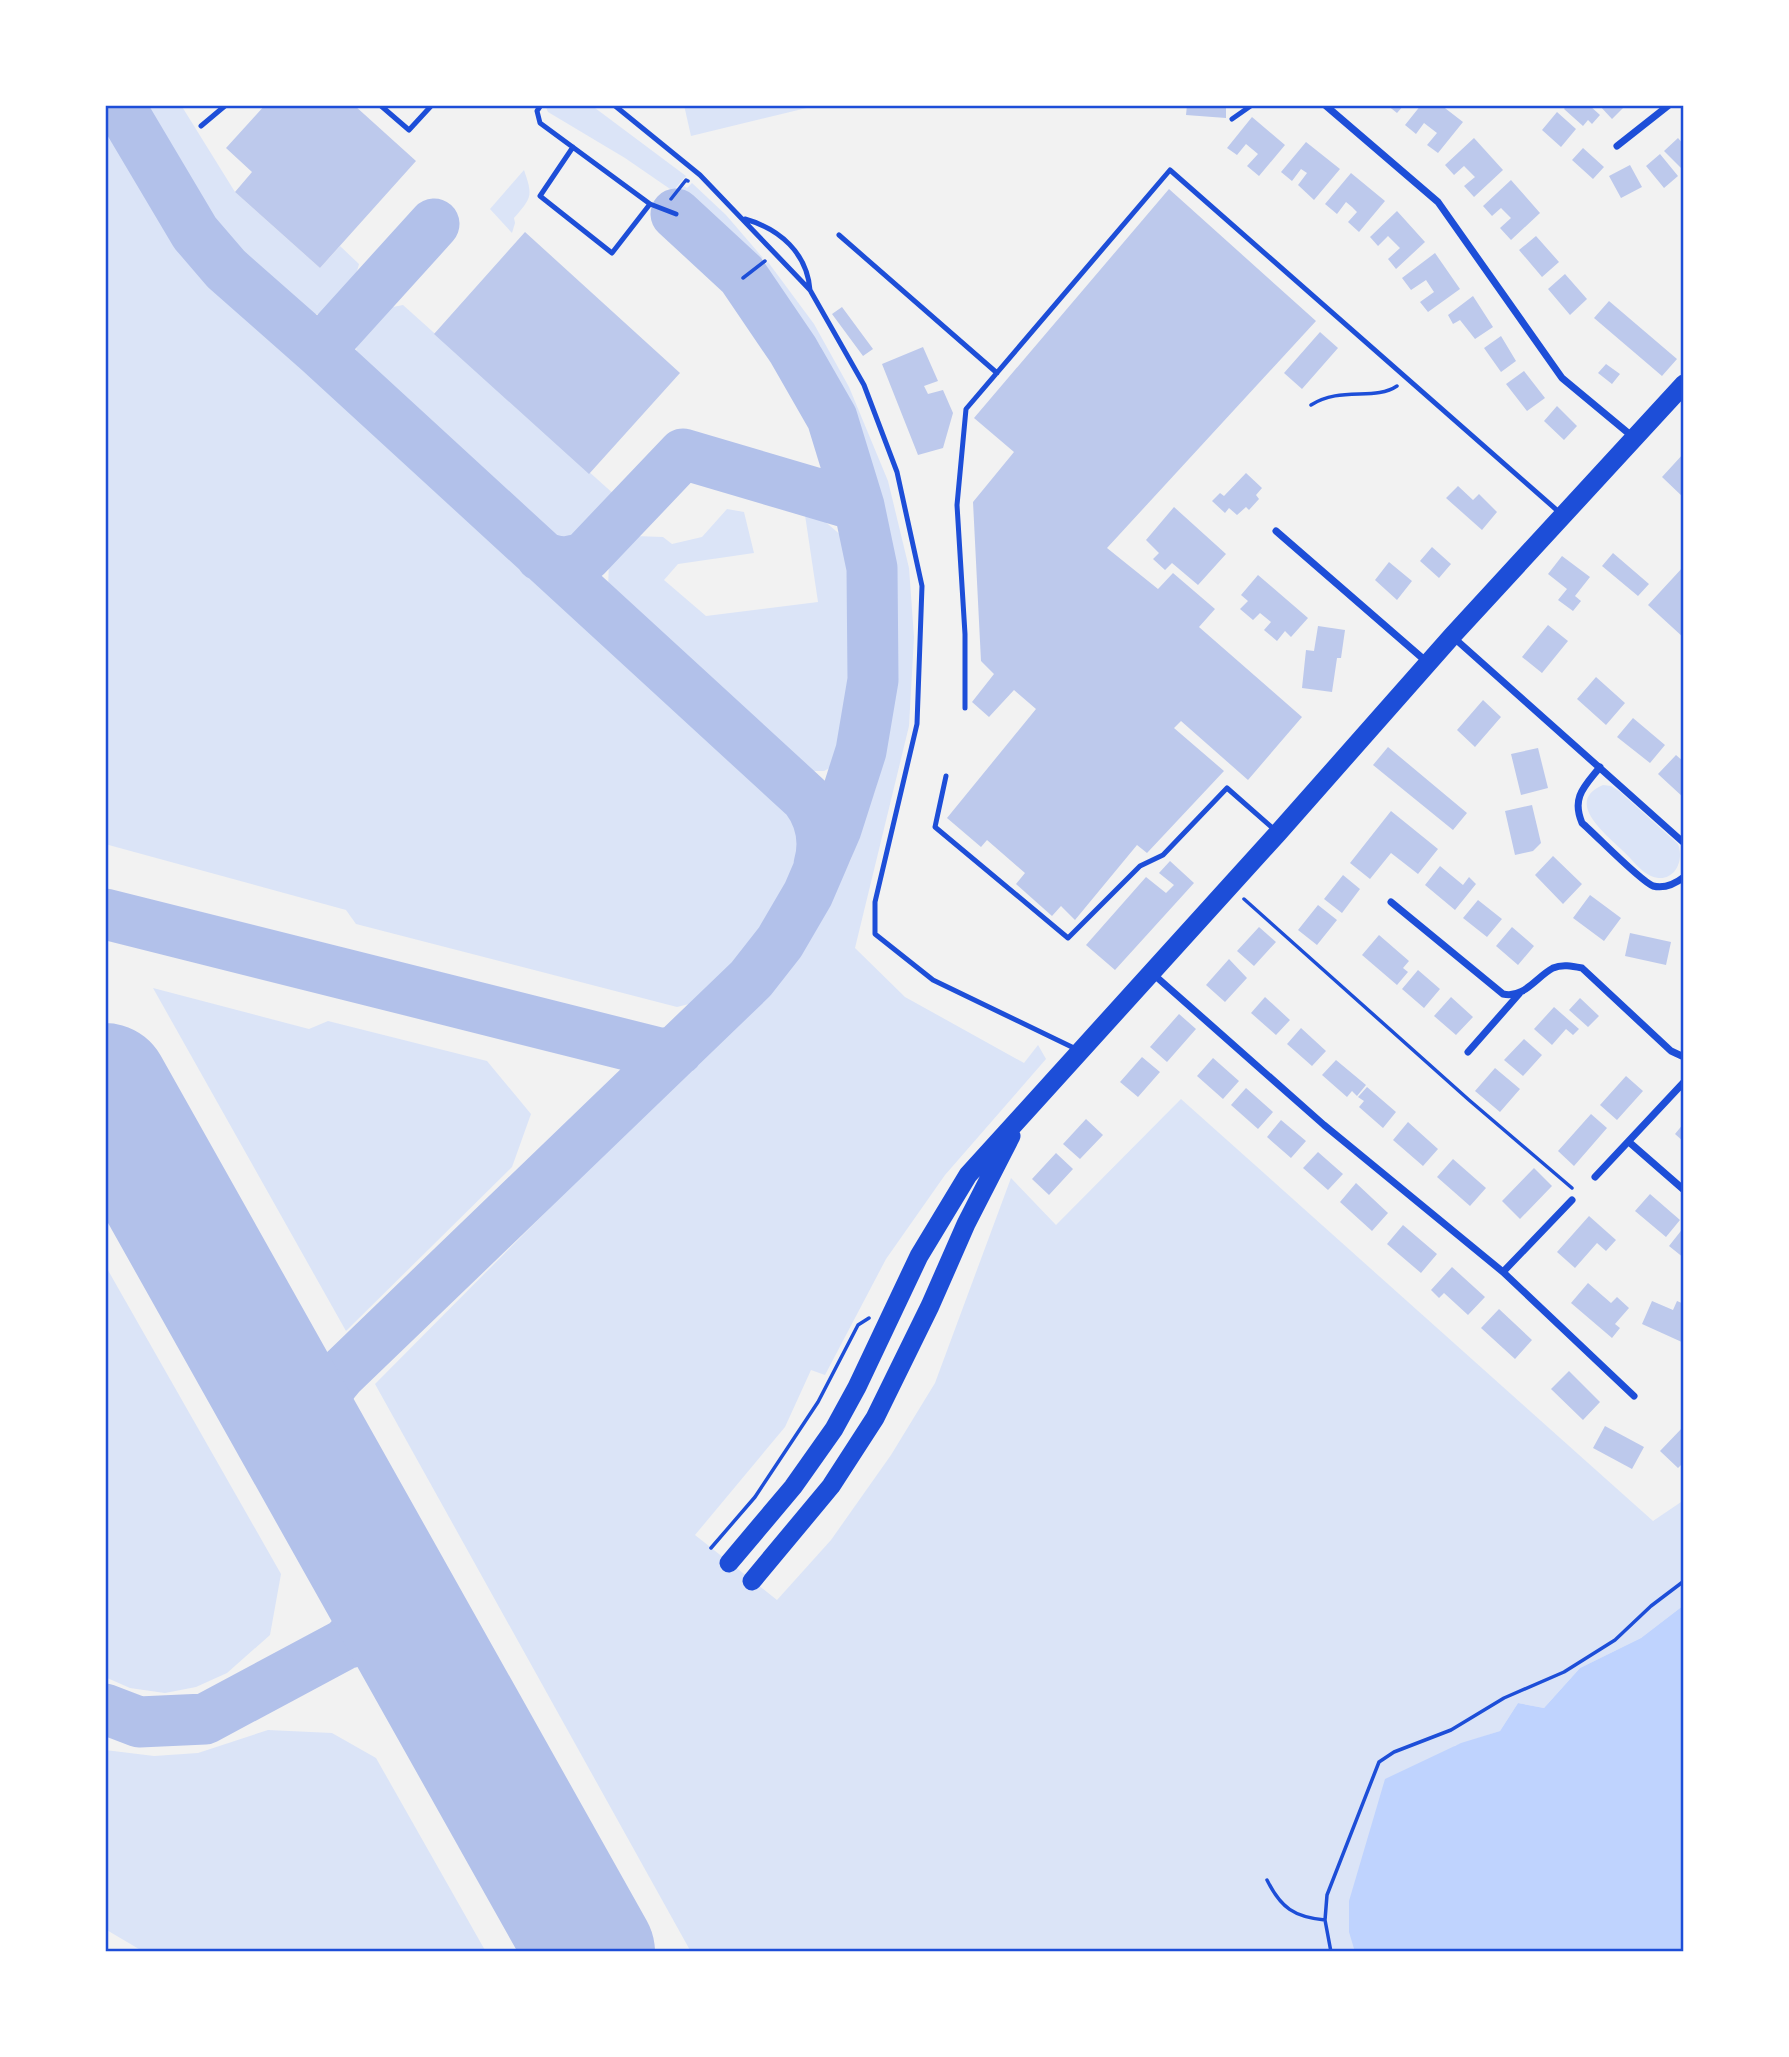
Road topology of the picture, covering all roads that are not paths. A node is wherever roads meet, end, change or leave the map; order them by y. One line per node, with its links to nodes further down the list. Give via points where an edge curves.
1 (226, 105): 10 (lane)
2 (380, 105): 3 (lane, via 409,130)
3 (432, 105)
4 (541, 105): 12 (lane, via 537,111 540,123)
5 (614, 105): 15 (lane, via 696,171)
6 (1252, 105): 9 (lane)
7 (1325, 105): 20 (street, via 1438,202 1562,378)
8 (1669, 105): 11 (street)
9 (1232, 119)
10 (201, 126)
11 (1617, 146)
12 (573, 147): 13 (lane); 13 (lane, via 540,196 612,253)
13 (650, 204): 14 (lane)
14 (676, 214)
15 (742, 218): 17 (lane); 17 (lane, via 761,223 802,258)
16 (839, 235): 18 (lane)
17 (810, 290): 34 (lane, via 864,384 897,472 922,586 918,724 874,902 875,934 933,980)
18 (997, 373): 21 (lane, via 1170,170); 25 (lane, via 966,410 957,505)
19 (1684, 384): 20 (highway)
20 (1633, 437): 21 (highway)
21 (1563, 515): 23 (highway)
22 (1276, 531): 24 (street)
23 (1452, 636): 24 (highway); 26 (street)
24 (1428, 664): 28 (highway)
25 (965, 708)
26 (1600, 767): 29 (street); 30 (street, via 1578,800 1583,823 1645,881 1664,887)
27 (946, 776): 28 (lane, via 935,827 1068,938 1140,866 1163,855 1227,788)
28 (1278, 833): 32 (highway)
29 (1684, 844)
30 (1684, 877)
31 (1391, 902): 33 (street, via 1503,994)
32 (1152, 972): 34 (highway); 43 (street, via 1324,1125)
33 (1519, 994): 35 (street); 36 (street, via 1554,967 1582,968 1671,1051)
34 (1079, 1051): 38 (highway)
35 (1468, 1052)
36 (1684, 1057)
37 (1684, 1082): 39 (street)
38 (1021, 1116): 45 (highway, via 968,1174 919,1256 834,1429 793,1487); 46 (highway, via 875,1418 831,1486)
39 (1629, 1142): 40 (street); 41 (street)
40 (1595, 1177)
41 (1684, 1190)
42 (1572, 1200): 43 (street)
43 (1503, 1272): 44 (street)
44 (1634, 1396)
45 (729, 1563)
46 (752, 1581)

